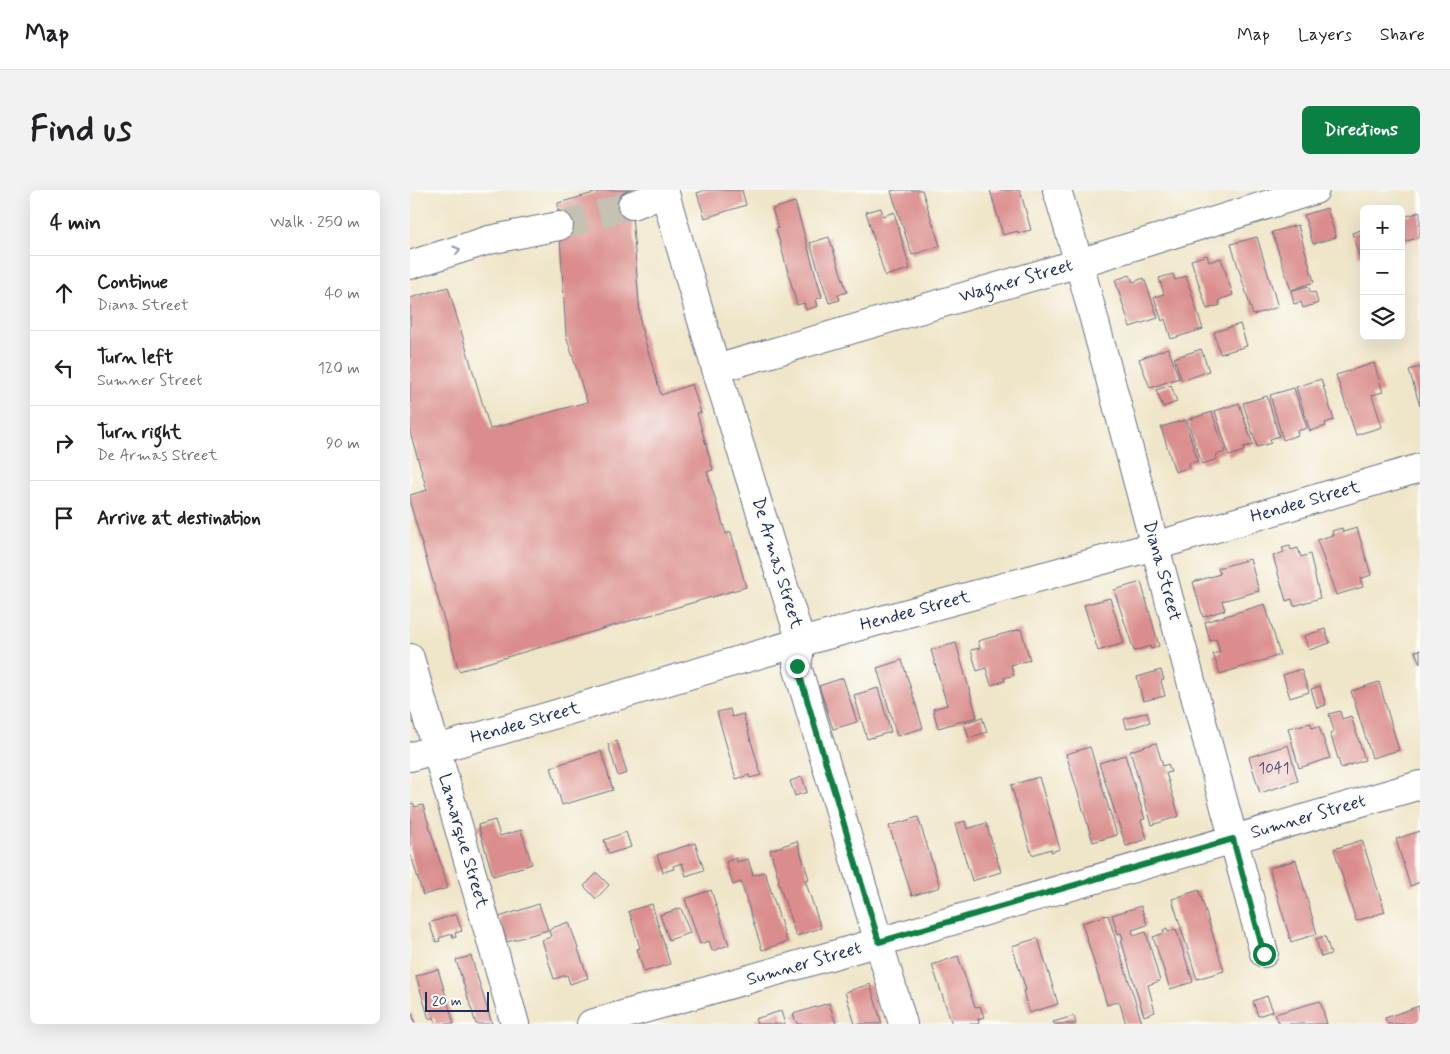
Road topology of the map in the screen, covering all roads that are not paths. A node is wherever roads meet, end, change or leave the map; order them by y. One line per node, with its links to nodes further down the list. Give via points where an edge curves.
1 (1057, 190): 6 (street, Diana Street)
2 (1315, 190): 6 (street, Wagner Street)
3 (665, 192): 4 (street); 8 (street, De Armas Street)
4 (632, 205)
5 (559, 226): 7 (street, one-way to 5, via 489,240)
6 (1079, 263): 8 (street, Wagner Street); 10 (street, Diana Street)
7 (410, 265)
8 (716, 369): 11 (street, De Armas Street)
9 (1420, 468): 10 (street, Hendee Street)
10 (1155, 546): 11 (street, Hendee Street); 16 (street, Diana Street)
11 (801, 642): 13 (street, Hendee Street); 17 (street, De Armas Street, via 797,666)
12 (410, 658): 13 (street, Lamarque Street)
13 (437, 749): 14 (street, Hendee Street); 19 (street, Lamarque Street)
14 (410, 757)
15 (1420, 784): 16 (street, Sumner Street)
16 (1233, 839): 17 (street, Sumner Street); 18 (street, Diana Street)
17 (879, 942): 20 (street, Sumner Street); 21 (street, De Armas Street)
18 (1264, 954)
19 (515, 1024)
20 (590, 1024)
21 (903, 1024)

